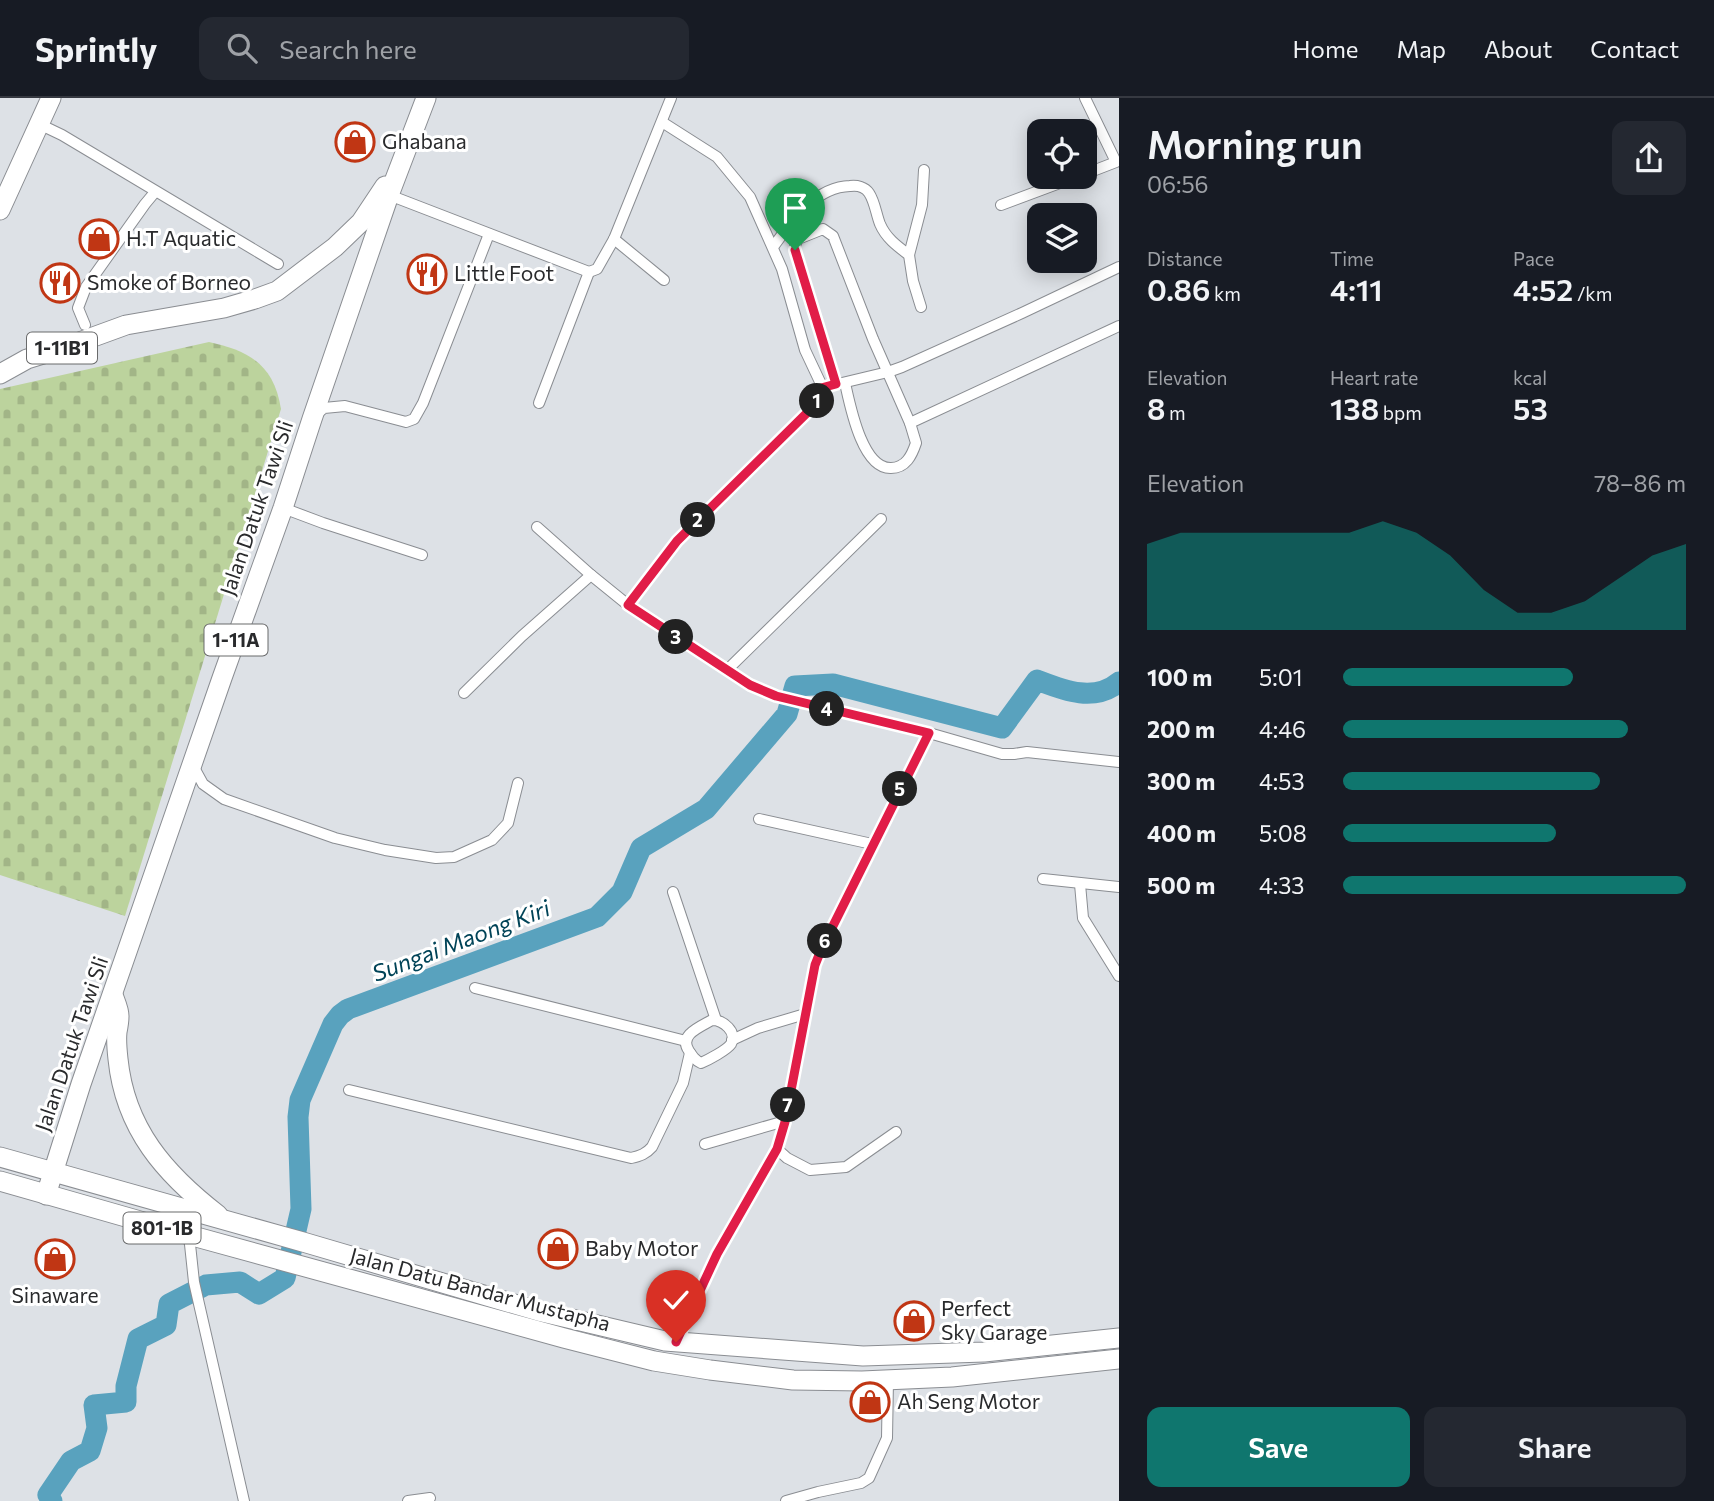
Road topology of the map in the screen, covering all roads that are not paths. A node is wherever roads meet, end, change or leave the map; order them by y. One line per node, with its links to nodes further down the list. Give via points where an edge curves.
1 (51, 98): 8 (highway)
2 (426, 98): 9 (highway, Jalan Datuk Tawi Sli / 1-11A)
3 (671, 98): 6 (street)
4 (1085, 98): 5 (street)
5 (1095, 119)
6 (662, 122): 18 (street); 19 (street, via 717,157 750,197)
7 (1097, 123): 10 (street, via 1116,162)
8 (39, 124): 13 (street); 16 (highway)
9 (402, 159): 14 (highway, Jalan Datuk Tawi Sli / 1-11A); 29 (highway, 1-11B1, via 361,222 277,291 224,308)
10 (1097, 169)
11 (924, 170): 20 (street, via 922,205)
12 (1044, 189): 15 (street)
13 (155, 192): 22 (street); 28 (street, via 86,287 79,308)
14 (389, 195): 17 (street); 36 (highway, Jalan Datuk Tawi Sli / 1-11A)
15 (1001, 205)
16 (0, 211)
17 (489, 234): 25 (street); 36 (street, via 414,419 406,422 345,406 324,408)
18 (614, 239): 25 (street, via 597,269); 26 (street)
19 (773, 247): 20 (street, via 822,193 854,185 869,192 888,239); 24 (street)
20 (909, 255): 27 (street)
21 (799, 263): 24 (street); 31 (street, via 798,239 823,229 833,236); 33 (street)
22 (278, 264)
23 (1119, 267): 31 (street)
24 (782, 269): 34 (street)
25 (590, 271): 35 (street)
26 (664, 280)
27 (921, 307)
28 (85, 325): 29 (highway)
29 (126, 325): 32 (highway, 1-11B1, via 27,359)
30 (1119, 326): 37 (street)
31 (888, 372): 33 (street); 37 (street)
32 (0, 374)
33 (840, 383): 34 (street); 37 (street, via 856,429 878,466 898,467 909,460 916,443)
34 (821, 388): 43 (street, via 816,404 677,541)
35 (539, 403)
36 (312, 418): 38 (highway, Jalan Datuk Tawi Sli / 1-11A)
37 (910, 423)
38 (283, 508): 41 (street); 48 (highway, Jalan Datuk Tawi Sli / 1-11A)
39 (881, 519): 44 (street)
40 (537, 527): 42 (street)
41 (422, 555)
42 (591, 575): 43 (street); 45 (street)
43 (628, 605): 44 (street)
44 (727, 670): 46 (street, via 776,696)
45 (464, 693)
46 (929, 733): 47 (street, via 1002,754 1027,752); 51 (street)
47 (1119, 762)
48 (192, 764): 49 (street, via 203,784 224,799 335,838 436,858 454,858 492,840 508,823); 58 (highway, Jalan Datuk Tawi Sli / 1-11A)
49 (518, 783)
50 (759, 820): 51 (street)
51 (872, 844): 59 (street, via 815,965)
52 (1043, 879): 53 (street)
53 (1080, 884): 54 (street); 56 (street, via 1083,918)
54 (1119, 887)
55 (673, 892): 60 (street)
56 (1119, 976)
57 (475, 988): 62 (street)
58 (113, 993): 72 (highway, Jalan Datuk Tawi Sli / 1-11A); 77 (highway, via 119,1014 118,1059 130,1111 166,1169)
59 (805, 1014): 61 (street); 67 (street)
60 (716, 1020): 61 (street, via 724,1023); 62 (street, via 690,1033)
61 (731, 1035): 64 (street, via 729,1047)
62 (686, 1041): 63 (street)
63 (690, 1053): 64 (street); 65 (street)
64 (704, 1063): 65 (street)
65 (683, 1083): 66 (street, via 652,1147 631,1158)
66 (349, 1090)
67 (785, 1122): 69 (street); 70 (street)
68 (896, 1132): 70 (street, via 846,1167 810,1170)
69 (705, 1144)
70 (777, 1149): 80 (street, via 717,1254)
71 (0, 1157): 72 (highway)
72 (53, 1173): 74 (highway, Jalan Datu Bandar Mustapha); 75 (highway, Jalan Datuk Tawi Sli / 1-11A)
73 (0, 1181): 75 (highway)
74 (89, 1182): 76 (highway, via 86,1192); 77 (highway, Jalan Datu Bandar Mustapha)
75 (46, 1195): 76 (highway, Jalan Datu Bandar Mustapha / 801-1B)
76 (96, 1209): 78 (highway, Jalan Datu Bandar Mustapha / 801-1B)
77 (226, 1222): 80 (highway, Jalan Datu Bandar Mustapha, via 538,1311)
78 (189, 1236): 82 (highway, Jalan Datu Bandar Mustapha / 801-1B, via 654,1361 793,1380); 84 (street, via 194,1282)
79 (1119, 1338): 80 (highway, Jalan Datu Bandar Mustapha, via 984,1352 863,1356)
80 (676, 1342)
81 (1119, 1359): 82 (highway, Jalan Datu Bandar Mustapha / 801-1B)
82 (888, 1380): 86 (street, via 887,1438 869,1478)
83 (430, 1498): 85 (street)
84 (244, 1501)
85 (408, 1501)
86 (786, 1501)

